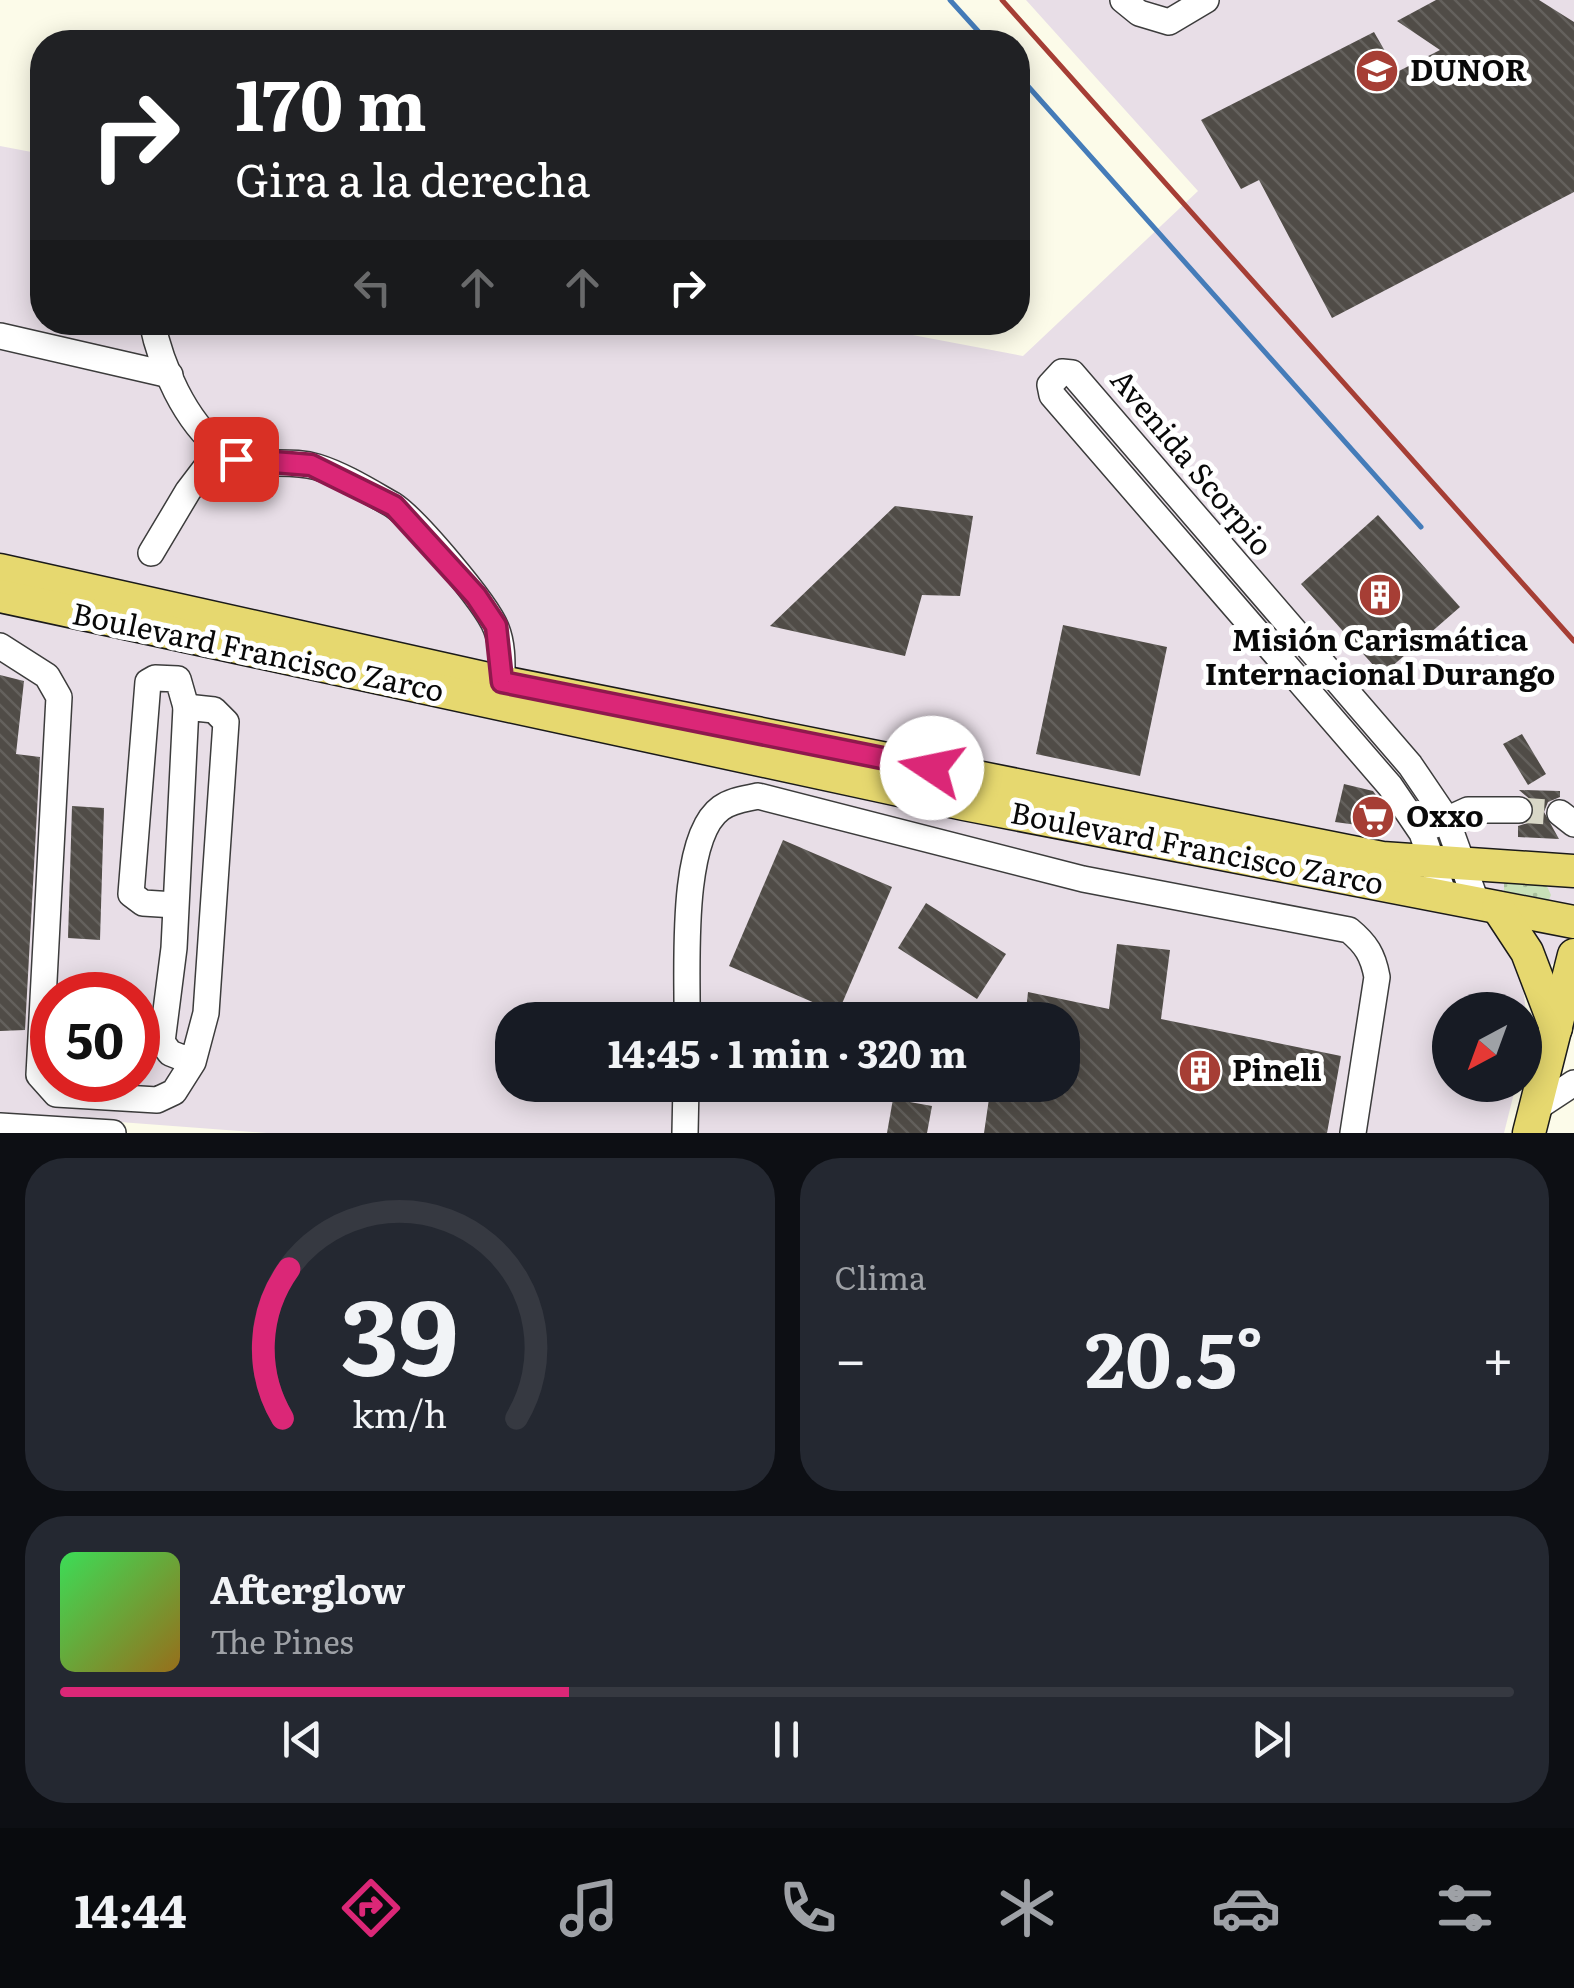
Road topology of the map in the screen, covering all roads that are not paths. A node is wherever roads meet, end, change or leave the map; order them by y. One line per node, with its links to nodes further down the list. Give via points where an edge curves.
1 (1123, 0): 2 (street, via 1170,22)
2 (1206, 0)
3 (156, 335): 5 (street)
4 (0, 336): 5 (street)
5 (170, 375): 6 (street)
6 (220, 448): 9 (street); 18 (street, via 247,461 311,465 394,506 496,626)
7 (1207, 532): 8 (street); 8 (street, Avenida Scorpio, via 1072,373 1062,372 1050,385 1052,395); 11 (street, Avenida Scorpio)
8 (1185, 550): 13 (street, Avenida Scorpio)
9 (151, 554)
10 (0, 570): 14 (main road, Boulevard Francisco Zarco)
11 (1246, 578): 13 (street); 16 (street, Avenida Scorpio)
12 (0, 596): 14 (main road, Boulevard Francisco Zarco)
13 (1225, 597): 17 (street, Avenida Scorpio)
14 (162, 620): 18 (main road, Boulevard Francisco Zarco)
15 (0, 646): 34 (street, via 47,676 60,697 40,1081 56,1094 157,1100 174,1092)
16 (1316, 658): 17 (street); 20 (street, Avenida Scorpio)
17 (1295, 677): 21 (street, Avenida Scorpio)
18 (519, 694): 22 (main road, Boulevard Francisco Zarco)
19 (186, 707): 28 (street); 28 (street, via 178,679 148,682 131,894 138,902); 34 (street, via 214,710 227,728 206,1013)
20 (1383, 734): 21 (street); 24 (street, Avenida Scorpio)
21 (1361, 753): 25 (street, Avenida Scorpio)
22 (966, 789): 25 (main road, Boulevard Francisco Zarco, via 1382,858); 27 (main road, Boulevard Francisco Zarco)
23 (1519, 810): 24 (street, via 1468,810)
24 (1446, 818): 25 (street, Avenida Scorpio); 25 (street)
25 (1439, 851): 26 (main road, Boulevard Francisco Zarco); 27 (street, Avenida Scorpio); 29 (street, Avenida Scorpio)
26 (1574, 871)
27 (1445, 898): 29 (main road, Boulevard Francisco Zarco)
28 (175, 905): 34 (street, via 162,1042 170,1053)
29 (1487, 906): 30 (main road, Boulevard Francisco Zarco); 33 (main road)
30 (1574, 922)
31 (1574, 955): 33 (main road)
32 (687, 1002): 41 (street, via 698,840 719,809 758,796 1083,878 1348,930 1364,942 1377,977)
33 (1565, 1011): 37 (main road)
34 (194, 1062)
35 (1574, 1083): 37 (street)
36 (686, 1102): 40 (street)
37 (1532, 1121)
38 (0, 1126): 39 (street)
39 (113, 1133)
40 (685, 1133)
41 (1353, 1133)

